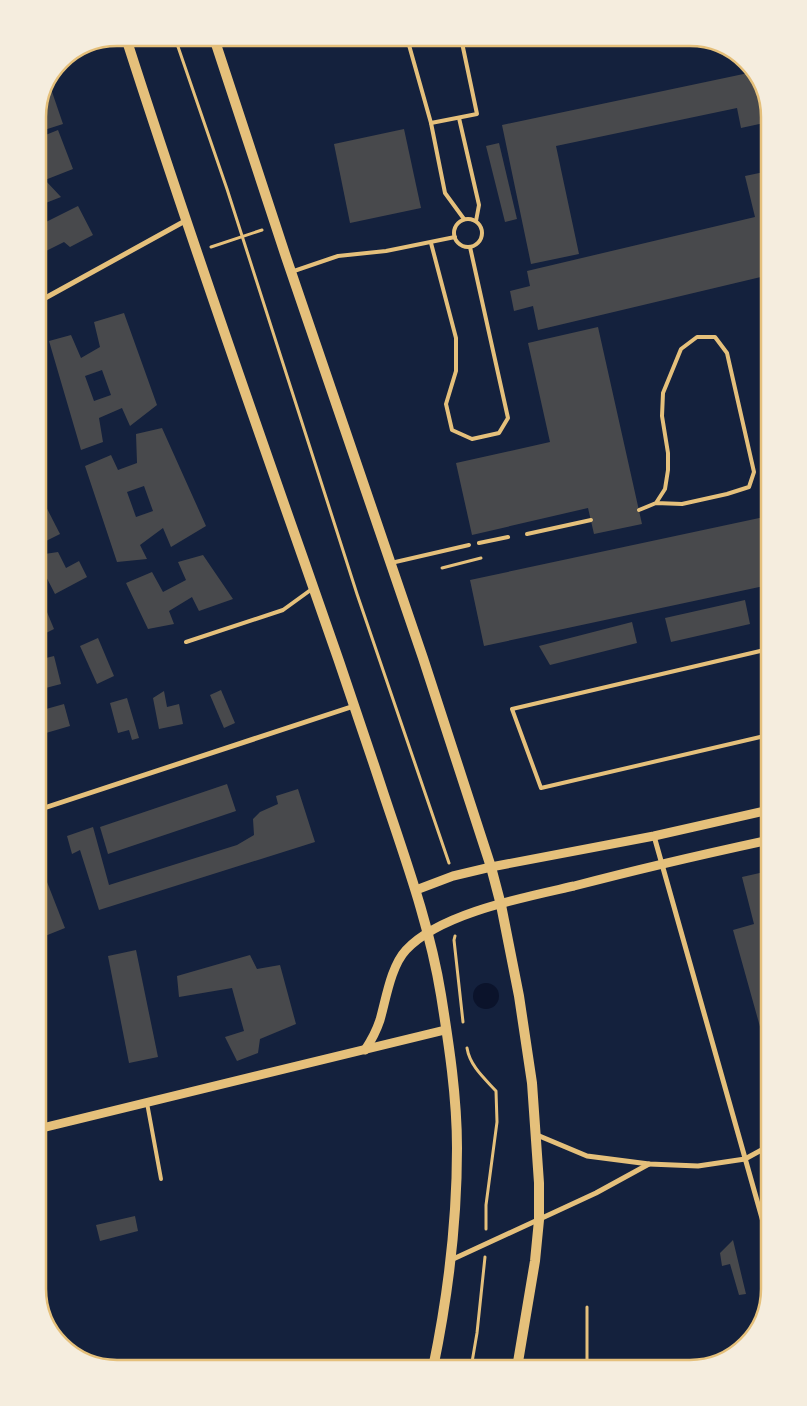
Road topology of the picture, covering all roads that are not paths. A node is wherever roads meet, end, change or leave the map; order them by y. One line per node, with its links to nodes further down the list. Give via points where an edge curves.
1 (129, 46): 8 (main road)
2 (217, 46): 13 (main road)
3 (409, 46): 6 (lane)
4 (463, 46): 5 (lane, via 477,114)
5 (458, 118): 6 (lane); 9 (lane, via 479,205)
6 (431, 123): 7 (lane, via 445,193)
7 (464, 219): 9 (lane); 10 (lane, via 456,224)
8 (185, 221): 14 (street); 23 (main road)
9 (476, 221): 12 (lane, via 482,229 481,238)
10 (455, 237): 11 (lane); 12 (lane, via 460,245)
11 (431, 242): 12 (lane, via 456,338 456,371 446,404 452,430 472,438 499,433 508,418); 13 (lane, via 338,256)
12 (470, 246)
13 (291, 272): 22 (main road)
14 (46, 298)
15 (656, 503): 15 (lane, via 682,504 749,487 754,472 727,353 715,337 697,337 681,349 663,393 668,470 664,489); 16 (lane)
16 (639, 510)
17 (591, 520): 18 (lane)
18 (527, 534)
19 (508, 537): 20 (lane)
20 (479, 543)
21 (469, 545): 22 (lane)
22 (390, 563): 33 (main road)
23 (313, 588): 24 (lane, via 283,610); 26 (main road)
24 (186, 642)
25 (761, 651): 27 (lane, via 512,709 541,788)
26 (354, 706): 28 (street); 34 (main road)
27 (761, 737)
28 (46, 807)
29 (761, 812): 30 (street)
30 (654, 836): 32 (street); 33 (street)
31 (761, 842): 32 (street)
32 (662, 864): 35 (street); 43 (street)
33 (491, 867): 34 (street, via 453,876); 35 (main road)
34 (416, 890): 36 (main road)
35 (500, 905): 36 (street, via 463,916); 41 (main road, via 526,1041)
36 (427, 932): 37 (main road, via 441,993); 38 (street, via 404,951 397,964 374,1037)
37 (445, 1030): 38 (street); 48 (main road, via 457,1144)
38 (365, 1050): 39 (street)
39 (147, 1103): 40 (street); 45 (lane)
40 (46, 1127)
41 (537, 1135): 44 (street, via 587,1156); 47 (main road)
42 (761, 1151): 43 (street)
43 (745, 1159): 44 (street, via 698,1166); 46 (street)
44 (649, 1164): 47 (street)
45 (160, 1179)
46 (761, 1213)
47 (539, 1220): 48 (street); 50 (main road, via 532,1286)
48 (451, 1260): 49 (main road)
49 (434, 1360)
50 (518, 1360)

